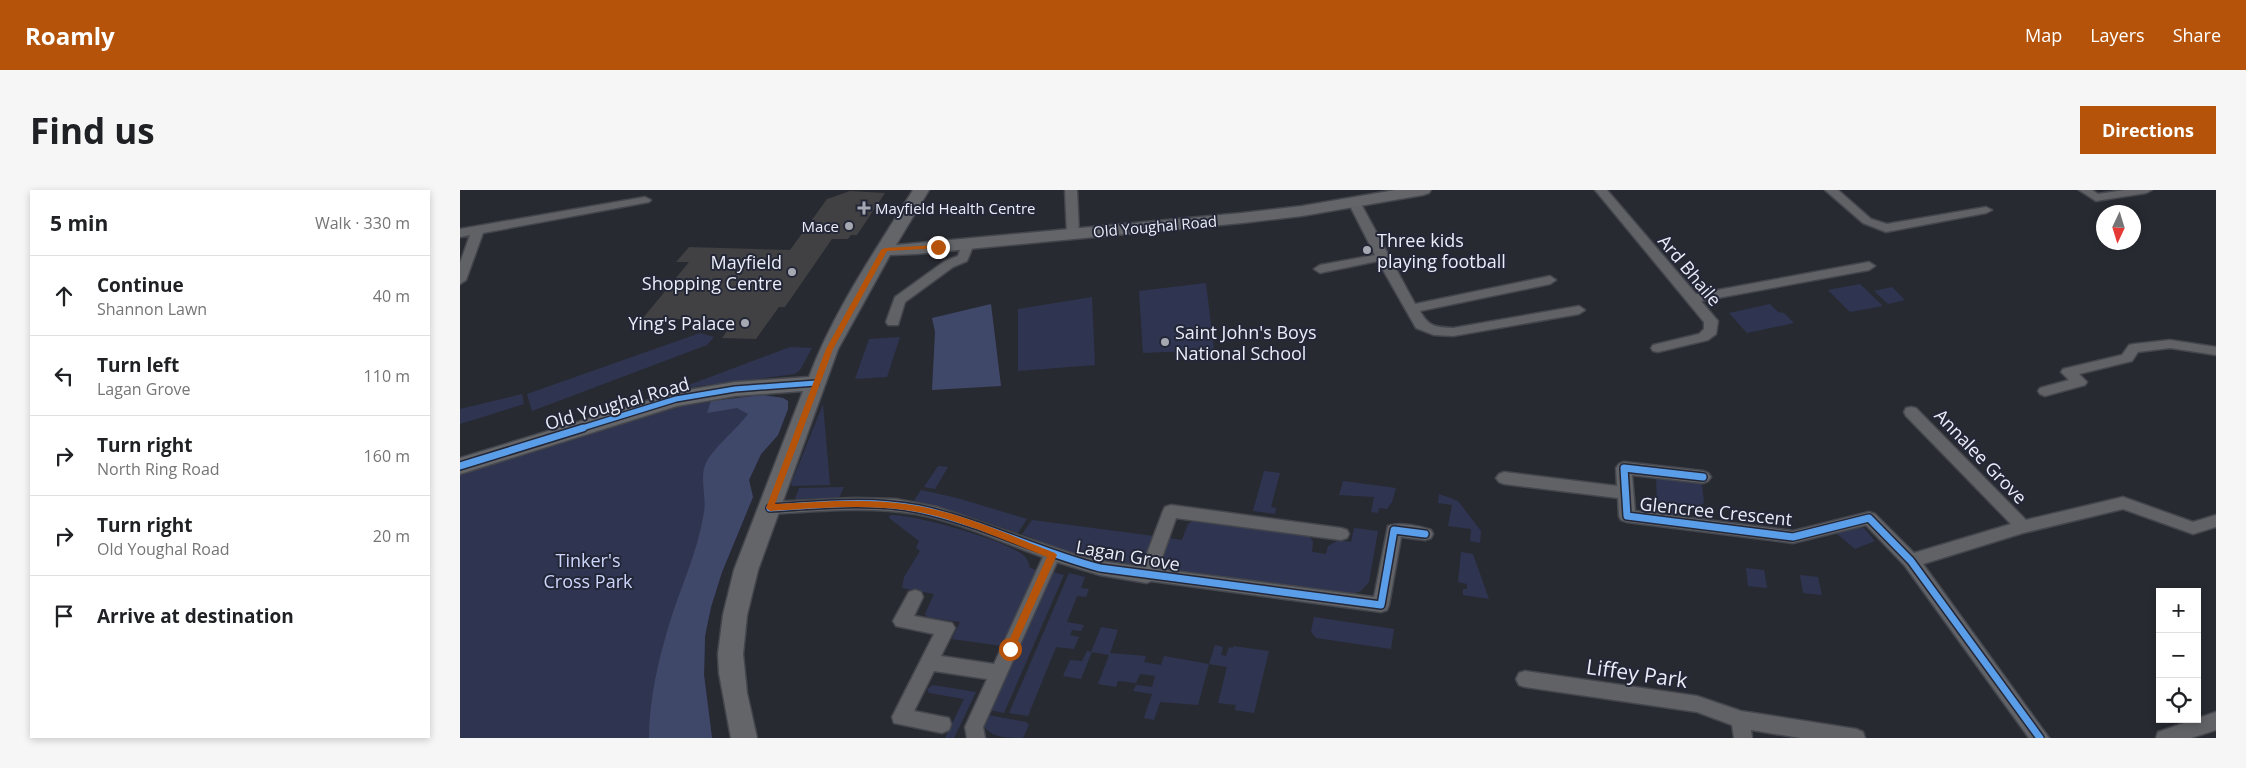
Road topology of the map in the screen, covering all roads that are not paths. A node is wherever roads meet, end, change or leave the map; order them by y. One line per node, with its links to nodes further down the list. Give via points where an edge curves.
1 (921, 190): 16 (main road)
2 (1071, 190): 14 (street)
3 (1423, 190): 10 (main road, Old Youghal Road)
4 (1601, 190): 22 (street, Ard Bhaile)
5 (1831, 190): 11 (street, via 1867,221 1886,228)
6 (2085, 190): 8 (street, via 2096,198)
7 (2146, 190): 8 (street)
8 (2128, 191)
9 (645, 200): 12 (street)
10 (1354, 202): 14 (main road, Old Youghal Road, via 1242,218); 17 (street)
11 (1986, 210)
12 (478, 230): 13 (street); 20 (street)
13 (460, 233)
14 (1073, 234): 15 (main road, Old Youghal Road)
15 (968, 244): 16 (main road, Old Youghal Road); 25 (street, via 963,258 949,264 899,300)
16 (885, 250): 28 (main road, via 839,330)
17 (1382, 257): 19 (street); 23 (street)
18 (1869, 266): 22 (street)
19 (1320, 269)
20 (460, 280)
21 (1550, 280): 23 (street)
22 (1692, 299): 26 (street, Ard Bhaile, via 1710,321 1711,331 1703,337)
23 (1412, 309): 24 (street, via 1421,325 1434,331 1453,332)
24 (1579, 310)
25 (893, 322)
26 (1658, 348)
27 (2216, 351): 29 (street, via 2170,344 2134,348 2127,358 2068,372 2080,382)
28 (816, 383): 31 (main road, Old Youghal Road, via 734,389 676,399); 35 (main road)
29 (2044, 391)
30 (1910, 412): 37 (street, Annalee Grove)
31 (460, 466)
32 (1703, 477): 34 (street, Glencree Crescent, via 1624,468)
33 (1504, 478): 34 (street, Glencree Crescent)
34 (1626, 493): 41 (street, Glencree Crescent, via 1626,516 1792,537 1868,518)
35 (770, 508): 40 (street, Lagan Grove, via 851,504 906,507 976,526); 50 (main road, via 736,602 730,632 732,688)
36 (2216, 521): 37 (street, Annalee Grove, via 2193,528 2123,503)
37 (2023, 527): 41 (street, Annalee Grove)
38 (1341, 534): 42 (street, Lagan Grove, via 1171,511)
39 (1425, 534): 42 (street, Lagan Grove, via 1394,530 1381,605)
40 (1052, 555): 42 (street, Lagan Grove); 45 (street)
41 (1911, 561): 53 (street)
42 (1147, 576)
43 (915, 597): 44 (street, via 902,621 946,628)
44 (929, 662): 45 (street); 48 (street, via 901,717)
45 (999, 673): 51 (street, via 974,727)
46 (1525, 679): 49 (street, Liffey Park, via 1697,704)
47 (2216, 721): 54 (street)
48 (942, 724)
49 (1742, 729): 52 (street, Liffey Park)
50 (744, 738)
51 (976, 738)
52 (1856, 738)
53 (2040, 738)
54 (2166, 738)

